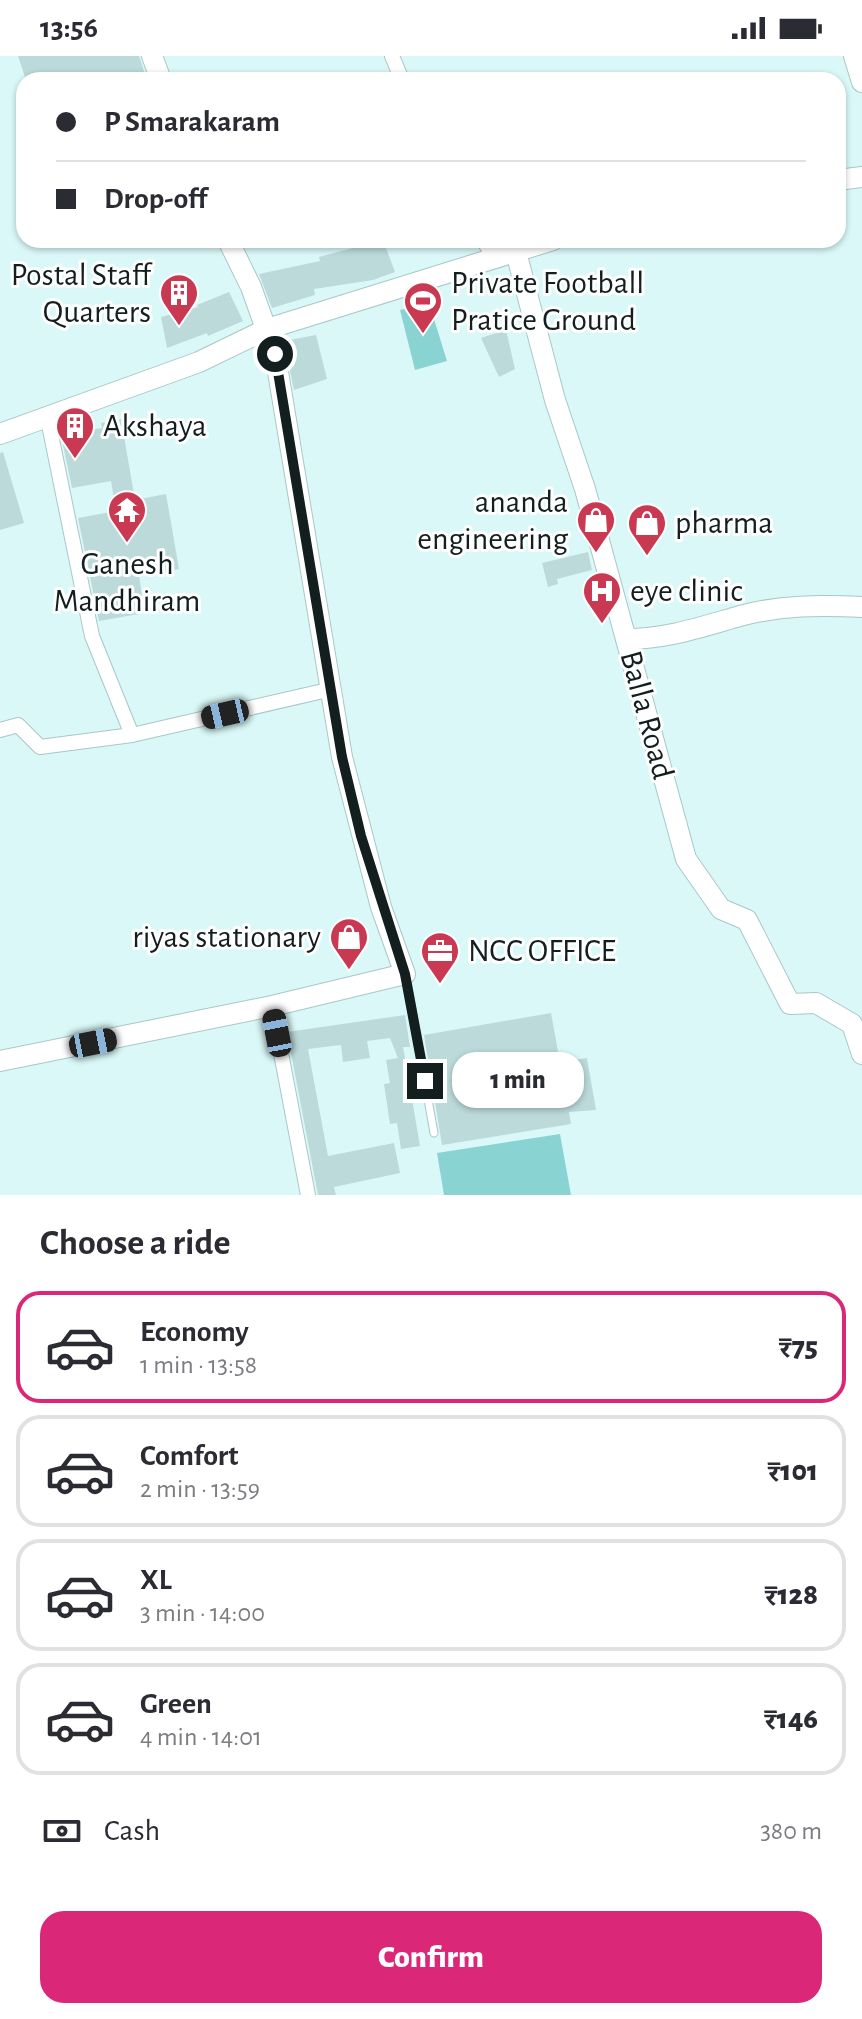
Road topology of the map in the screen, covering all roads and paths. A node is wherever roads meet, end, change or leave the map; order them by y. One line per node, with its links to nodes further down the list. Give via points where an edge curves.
1 (854, 56): 2 (street)
2 (862, 82)
3 (232, 248): 8 (street)
4 (488, 248): 7 (street)
5 (528, 248): 6 (street)
6 (516, 252): 7 (street); 12 (street, Balla Road)
7 (495, 259): 8 (street)
8 (267, 329): 9 (street, via 199,362); 13 (street)
9 (47, 415): 10 (street); 15 (street, via 92,636)
10 (0, 434)
11 (862, 607): 12 (street, via 803,605 682,634)
12 (626, 639): 18 (street, Balla Road, via 686,859 721,909 747,920 790,1004 816,1003 852,1024)
13 (332, 689): 15 (street); 16 (street, via 361,836)
14 (0, 730): 15 (street, via 18,725 40,747)
15 (132, 735)
16 (405, 974): 17 (street); 20 (lane)
17 (272, 1006): 19 (street); 21 (street)
18 (862, 1054)
19 (0, 1061)
20 (434, 1133)
21 (308, 1195)

